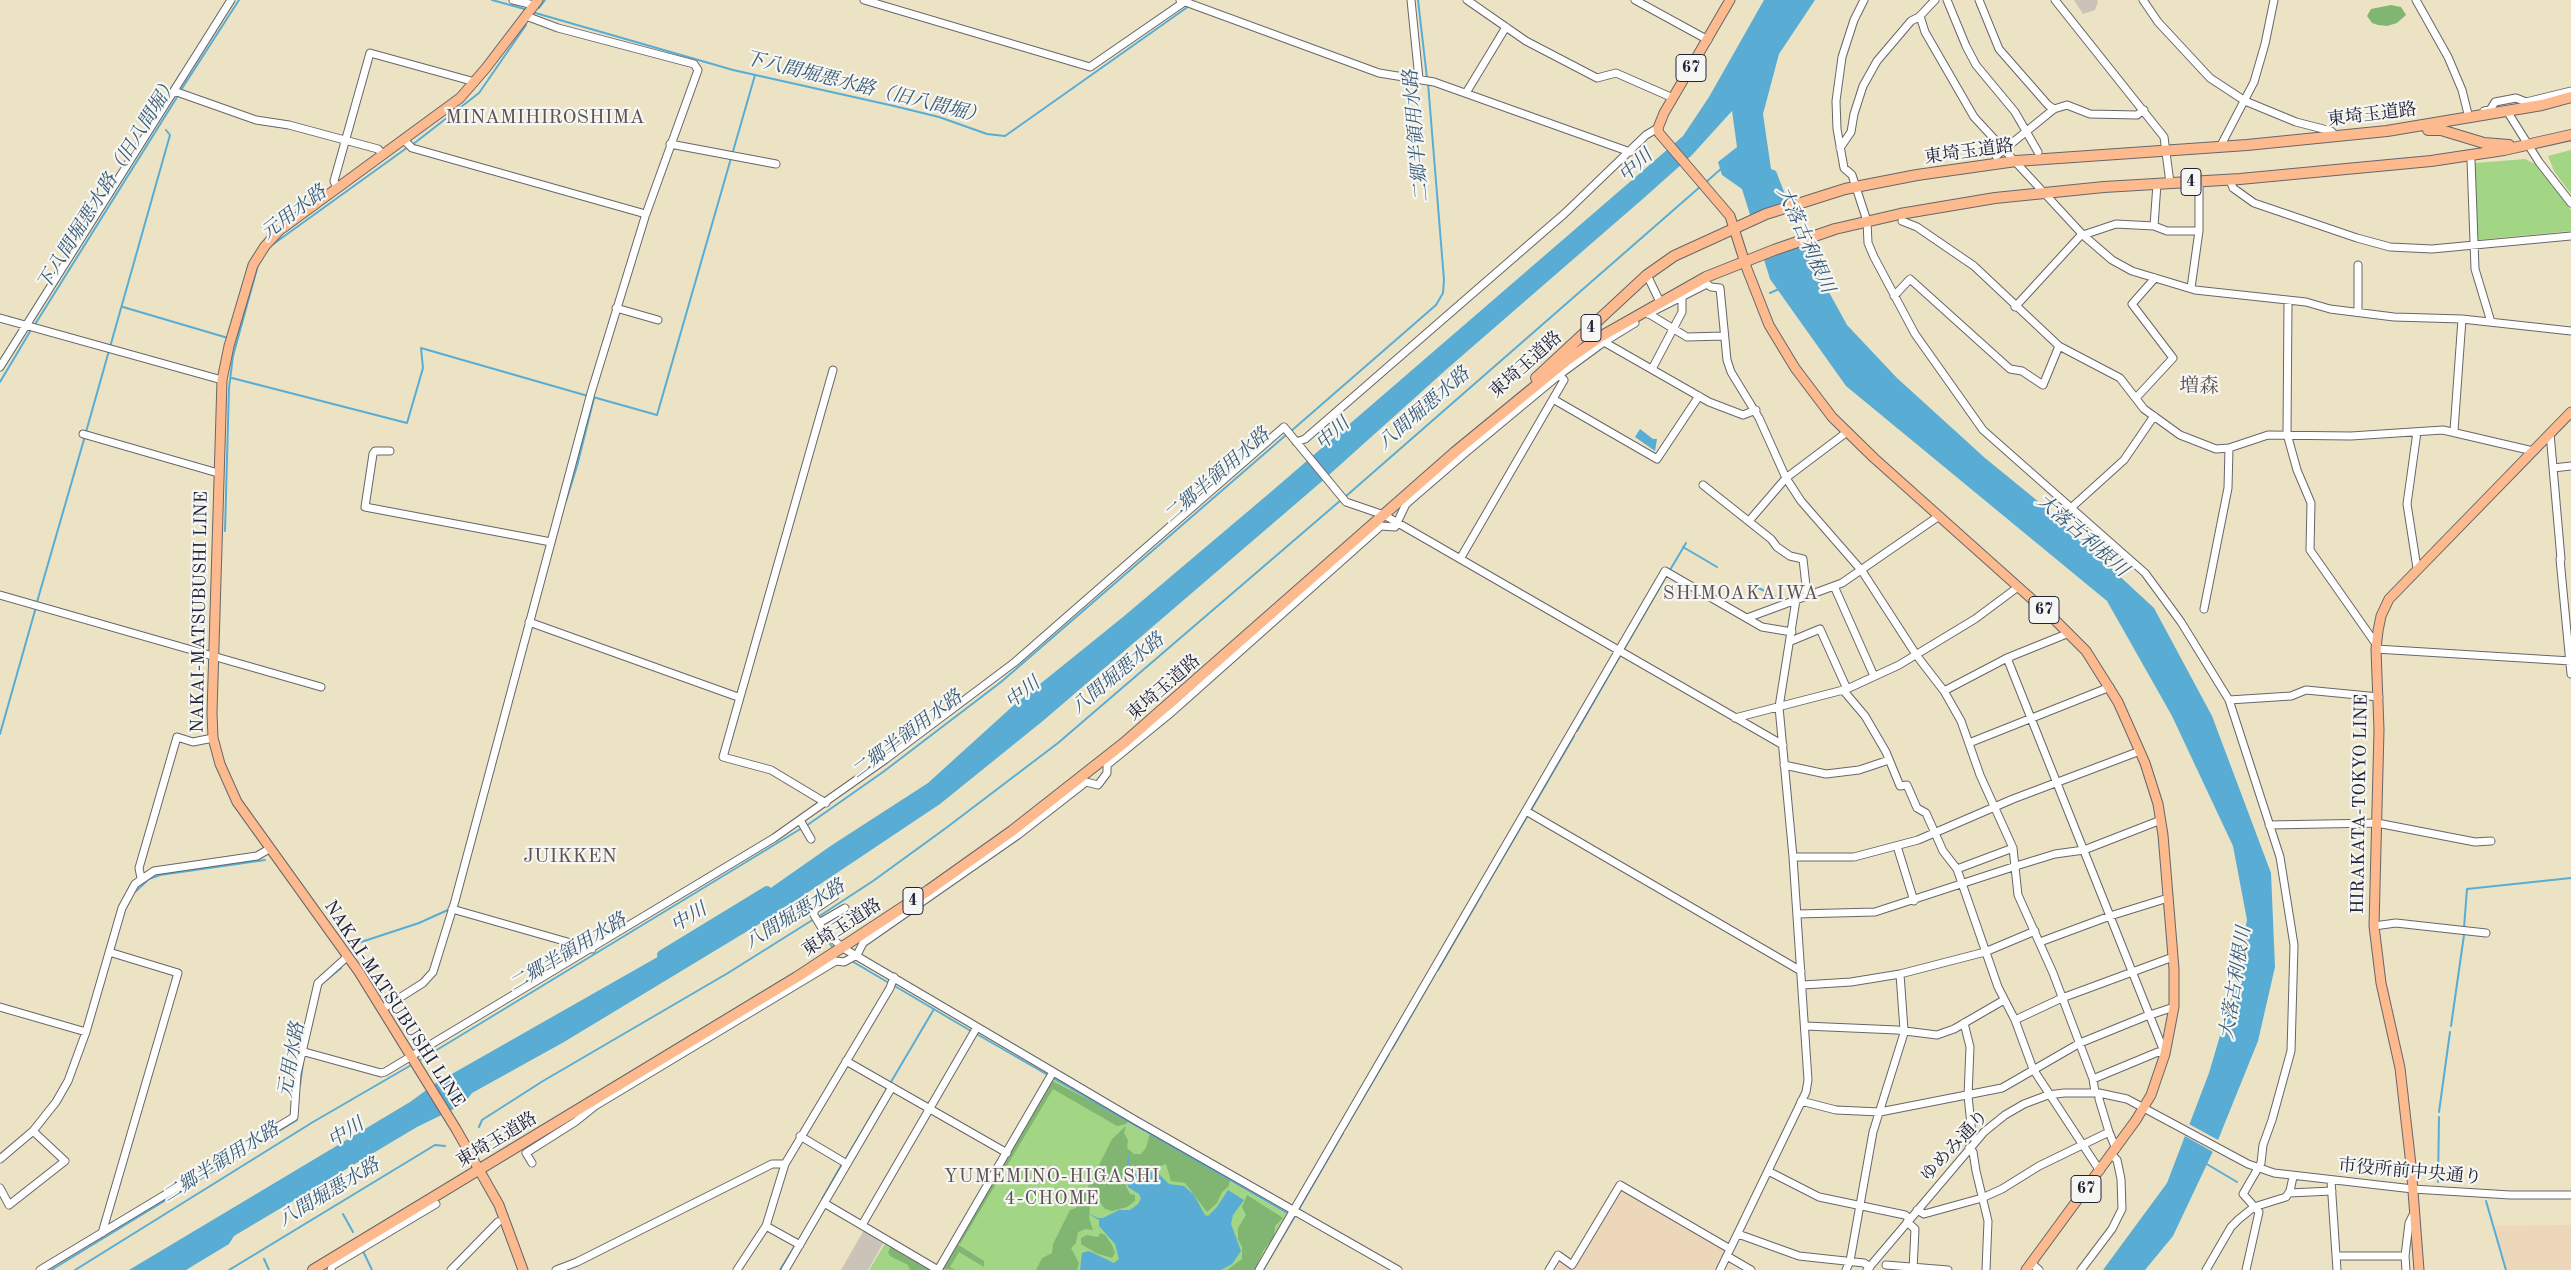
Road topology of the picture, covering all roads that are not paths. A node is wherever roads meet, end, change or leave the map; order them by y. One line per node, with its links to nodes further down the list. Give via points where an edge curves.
1 (231, 0): 24 (street)
2 (513, 0): 17 (street)
3 (864, 0): 16 (street, via 1090,67)
4 (1411, 0): 22 (street)
5 (1467, 0): 20 (street)
6 (1635, 0): 21 (street)
7 (1730, 0): 21 (main road, 67)
8 (1864, 0): 44 (street, via 1849,32 1836,86)
9 (1935, 0): 19 (street)
10 (1947, 0): 36 (street, via 1976,65 2015,112)
11 (1980, 0): 30 (street, via 1999,48)
12 (2055, 0): 31 (street)
13 (2143, 0): 29 (street, via 2158,22 2210,78)
14 (2274, 0): 29 (street, via 2259,66)
15 (2416, 0): 33 (street, via 2448,57)
16 (1184, 1): 22 (street, via 1379,73)
17 (536, 3): 18 (main road, NAKAI-MATSUBUSHI LINE)
18 (526, 16): 23 (main road, NAKAI-MATSUBUSHI LINE); 41 (street, via 558,28 694,64 698,70)
19 (1920, 16): 44 (street, via 1911,21 1877,60 1863,86 1851,132); 45 (street, via 1925,32 1974,117)
20 (1506, 28): 26 (street); 28 (street, via 1596,78 1616,73)
21 (1708, 40): 28 (main road, 67)
22 (1418, 79): 26 (street)
23 (474, 82): 39 (street, via 370,53); 40 (main road, NAKAI-MATSUBUSHI LINE, via 451,105)
24 (174, 91): 39 (street, via 256,120); 88 (street)
25 (2571, 91): 33 (street, via 2526,102 2516,98 2495,102 2490,110)
26 (1466, 93): 47 (street)
27 (2571, 97): 32 (highway, 東埼玉道路 / 4)
28 (1673, 98): 34 (main road, 67)
29 (2245, 101): 38 (street, via 2296,122 2332,131); 43 (street)
30 (2054, 109): 31 (street, via 2067,105 2090,114 2138,115); 36 (street)
31 (2144, 110): 46 (street, via 2164,137)
32 (2507, 111): 33 (highway, 東埼玉道路 / 4); 42 (street)
33 (2469, 116): 35 (highway, 東埼玉道路 / 4)
34 (1658, 128): 47 (street); 65 (main road, 67, via 1662,137)
35 (2400, 129): 38 (highway, 東埼玉道路 / 4); 42 (highway, via 2441,130 2484,143)
36 (2025, 133): 45 (street); 48 (street)
37 (2571, 135): 42 (highway, 東埼玉道路 / 4)
38 (2336, 136): 43 (highway, 東埼玉道路 / 4)
39 (345, 140): 49 (street, via 378,149); 58 (street, via 334,181)
40 (404, 140): 49 (main road, NAKAI-MATSUBUSHI LINE); 62 (street, via 412,148)
41 (670, 144): 53 (street); 62 (street)
42 (2528, 146): 54 (highway, 東埼玉道路 / 4, via 2431,161); 61 (street)
43 (2220, 147): 46 (highway, 東埼玉道路 / 4)
44 (1840, 148): 59 (street, via 1844,168 1852,175)
45 (2005, 148): 50 (street); 52 (street)
46 (2167, 150): 52 (highway, 東埼玉道路 / 4); 56 (street)
47 (1630, 152): 111 (street, via 1564,214 1304,439)
48 (2038, 152)
49 (383, 155): 58 (main road, NAKAI-MATSUBUSHI LINE)
50 (1996, 156)
51 (2470, 160): 70 (street)
52 (2016, 161): 59 (highway, 東埼玉道路 / 4); 60 (street)
53 (776, 164)
54 (2230, 180): 55 (highway, 東埼玉道路 / 4); 70 (street, via 2233,188 2254,203 2373,243 2411,249)
55 (2199, 181): 56 (highway, 東埼玉道路 / 4); 67 (street)
56 (2170, 183): 57 (highway, 東埼玉道路 / 4)
57 (2156, 184): 60 (highway, 東埼玉道路 / 4); 66 (street)
58 (337, 188): 98 (main road, NAKAI-MATSUBUSHI LINE, via 280,230 260,253 253,265 238,315)
59 (1850, 188): 63 (street); 65 (highway, 東埼玉道路 / 4, via 1780,209)
60 (2044, 193): 63 (highway, 東埼玉道路 / 4, via 1995,198); 68 (street)
61 (2571, 203)
62 (644, 214): 81 (street)
63 (1867, 221): 71 (highway, 東埼玉道路 / 4, via 1801,240); 77 (street, via 1868,243)
64 (1902, 221): 80 (street, via 1918,228 1974,266)
65 (1738, 226): 71 (main road, 67); 73 (highway, 東埼玉道路 / 4, via 1674,256)
66 (2154, 226): 67 (street, via 2167,231); 68 (street, via 2116,224)
67 (2199, 231): 75 (street)
68 (2083, 234): 74 (street, via 2112,260); 80 (street)
69 (2571, 236): 70 (street)
70 (2474, 246): 87 (street, via 2475,269)
71 (1749, 260): 79 (highway, 東埼玉道路 / 4, via 1706,277); 105 (main road, 67, via 1761,307 1777,341 1812,392)
72 (2358, 265): 82 (street)
73 (1647, 276): 79 (street); 115 (highway, 東埼玉道路 / 4)
74 (2155, 278): 75 (street); 100 (street, via 2132,304 2173,358)
75 (2192, 288): 78 (street)
76 (1682, 296): 79 (street); 89 (street, via 1682,312); 91 (street, via 1707,284 1711,288 1720,288)
77 (1894, 296): 93 (street, via 1910,279 2010,370 2022,371 2043,385); 121 (street, via 1916,334 1983,430)
78 (2288, 301): 82 (street); 110 (street)
79 (1662, 305): 83 (street); 115 (highway, 東埼玉道路 / 4, via 1600,337)
80 (2015, 307): 93 (street)
81 (616, 308): 86 (street); 126 (street)
82 (2358, 312): 85 (street, via 2394,317)
83 (1649, 314): 89 (street); 92 (street)
84 (0, 318): 88 (street)
85 (2462, 319): 87 (street); 107 (street)
86 (658, 320)
87 (2491, 322): 90 (street)
88 (26, 325): 94 (street); 98 (street)
89 (1673, 329): 91 (street, via 1687,337); 95 (street)
90 (2571, 331)
91 (1724, 336): 102 (street, via 1731,372)
92 (1604, 342): 95 (street); 97 (street)
93 (2059, 346): 100 (street, via 2120,378)
94 (0, 367)
95 (1652, 369): 99 (street)
96 (833, 370): 153 (street)
97 (1559, 375): 101 (street, via 1564,380); 125 (street, via 1406,504)
98 (222, 380): 118 (main road, NAKAI-MATSUBUSHI LINE)
99 (1699, 396): 101 (street, via 1657,459); 102 (street, via 1743,415)
100 (2136, 398): 104 (street)
101 (1554, 399): 127 (street)
102 (1756, 410): 119 (street)
103 (2571, 412): 108 (main road, HIRAKATA-TOKYO LINE)
104 (2154, 416): 112 (street, via 2180,435 2216,450); 121 (street, via 2124,460)
105 (1847, 432): 119 (street); 123 (main road, 67)
106 (2417, 432): 107 (street); 110 (street, via 2351,436); 128 (street, via 2407,504)
107 (2454, 432): 114 (street)
108 (2550, 433): 114 (main road, HIRAKATA-TOKYO LINE); 117 (street)
109 (83, 434): 118 (street)
110 (2287, 434): 112 (street, via 2268,435); 141 (street, via 2311,503 2310,550)
111 (1296, 442): 122 (street, via 1346,502); 166 (street, via 1284,427 1015,662)
112 (2228, 448): 135 (street, via 2228,488)
113 (390, 451): 126 (street, via 375,451 373,454 366,507)
114 (2533, 451): 128 (main road, HIRAKATA-TOKYO LINE)
115 (1455, 452): 122 (highway, 東埼玉道路 / 4)
116 (2571, 466): 117 (street)
117 (2553, 468): 146 (street)
118 (218, 473): 143 (main road, NAKAI-MATSUBUSHI LINE)
119 (1786, 478): 124 (street); 129 (street, via 1801,501)
120 (1703, 485): 124 (street)
121 (2072, 507): 155 (street, via 2145,573 2181,622)
122 (1384, 515): 125 (street); 198 (highway, 東埼玉道路 / 4, via 1124,743 1012,830)
123 (1939, 516): 129 (street); 131 (main road, 67)
124 (1749, 521): 133 (street, via 1777,547 1790,556 1803,559)
125 (1397, 522): 127 (street); 201 (street, via 1393,528 1381,526 1107,766 1107,773 1098,785 1086,782 1018,836 863,943)
126 (551, 542): 137 (street)
127 (1460, 559): 142 (street)
128 (2417, 568): 141 (main road, HIRAKATA-TOKYO LINE, via 2389,599 2381,616)
129 (1862, 571): 130 (street); 144 (street)
130 (1834, 586): 133 (street); 148 (street)
131 (2018, 587): 139 (main road, 67); 144 (street)
132 (0, 595): 143 (street)
133 (1807, 595): 134 (street)
134 (1796, 600): 136 (street); 138 (street)
135 (2204, 609)
136 (1747, 618): 138 (street, via 1762,627); 142 (street, via 1665,570)
137 (529, 622): 153 (street); 189 (street, via 479,822)
138 (1792, 632): 140 (street)
139 (2069, 633): 145 (street); 150 (main road, 67, via 2086,651)
140 (1791, 641): 151 (street, via 1820,629); 156 (street)
141 (2376, 646): 146 (street); 154 (main road, HIRAKATA-TOKYO LINE)
142 (1618, 651): 157 (street); 168 (street)
143 (213, 656): 149 (street); 159 (main road, NAKAI-MATSUBUSHI LINE)
144 (1917, 656): 148 (street); 152 (street)
145 (2007, 658): 152 (street); 158 (street)
146 (2570, 661): 147 (street)
147 (2571, 674)
148 (1874, 676): 151 (street)
149 (321, 687)
150 (2110, 687): 158 (street); 162 (main road, 67)
151 (1845, 689): 156 (street); 163 (street)
152 (1944, 691): 160 (street)
153 (738, 697): 166 (street, via 723,757 771,770)
154 (2379, 697): 155 (street, via 2306,690 2291,696); 171 (main road, HIRAKATA-TOKYO LINE)
155 (2229, 700): 172 (street)
156 (1779, 707): 157 (street); 161 (street)
157 (1735, 718): 161 (street)
158 (2031, 719): 160 (street); 165 (street)
159 (213, 738): 178 (main road, NAKAI-MATSUBUSHI LINE, via 230,789); 183 (street, via 196,742 176,736 139,868)
160 (1969, 743): 167 (street)
161 (1783, 745): 164 (street)
162 (2140, 751): 165 (street); 170 (main road, 67)
163 (1889, 760): 164 (street, via 1859,770 1826,774); 173 (street, via 1900,786 1907,785 1916,808 1926,813)
164 (1784, 765): 180 (street)
165 (2057, 784): 167 (street); 179 (street)
166 (826, 803): 169 (street)
167 (1994, 807): 173 (street); 177 (street)
168 (1526, 811): 204 (street); 266 (street)
169 (800, 820): 174 (street); 197 (street)
170 (2161, 820): 179 (street); 186 (main road, 67)
171 (2376, 823): 172 (street); 175 (street, via 2474,842); 193 (main road, HIRAKATA-TOKYO LINE)
172 (2269, 825): 250 (street, via 2280,857 2294,944 2291,1050)
173 (1934, 833): 176 (street); 182 (street)
174 (811, 839)
175 (2491, 841)
176 (1897, 846): 180 (street, via 1854,857); 187 (street)
177 (2014, 848): 181 (street); 182 (street)
178 (269, 849): 183 (street, via 257,856 163,870); 202 (main road, NAKAI-MATSUBUSHI LINE)
179 (2084, 850): 181 (street, via 2055,854); 191 (street)
180 (1793, 857): 190 (street)
181 (2016, 866): 184 (street); 194 (street, via 2018,895)
182 (1957, 869): 184 (street)
183 (141, 878): 199 (street, via 124,900)
184 (1964, 884): 187 (street); 200 (street)
185 (835, 890): 192 (street, via 835,896 814,910)
186 (2168, 898): 191 (street); 203 (main road, 67)
187 (1914, 901): 190 (street, via 1874,912)
188 (845, 908): 192 (street)
189 (452, 909): 197 (street); 213 (street, via 433,972)
190 (1797, 914): 204 (street)
191 (2110, 916): 196 (street); 205 (street)
192 (819, 924): 198 (street)
193 (2374, 926): 195 (street, via 2396,923); 257 (main road, HIRAKATA-TOKYO LINE, via 2381,983 2400,1068)
194 (2035, 932): 196 (street); 200 (street)
195 (2486, 933)
196 (2040, 942): 209 (street)
197 (592, 948): 224 (street)
198 (843, 948): 201 (street); 251 (highway, 東埼玉道路 / 4)
199 (109, 952): 220 (street); 273 (street, via 178,973)
200 (1986, 952): 206 (street); 210 (street)
201 (857, 955): 207 (street); 246 (street, via 844,962 836,961 596,1106 526,1153)
202 (348, 956): 213 (main road, NAKAI-MATSUBUSHI LINE); 222 (street, via 318,983)
203 (2173, 957): 205 (street); 212 (main road, 67)
204 (1800, 971): 208 (street)
205 (2133, 972): 209 (street); 214 (street)
206 (1900, 974): 208 (street); 219 (street)
207 (894, 977): 218 (street); 225 (street)
208 (1803, 985): 217 (street)
209 (2062, 998): 215 (street); 221 (street)
210 (2004, 1000): 215 (street); 216 (street)
211 (0, 1007): 220 (street)
212 (2174, 1007): 214 (street); 223 (main road, 67)
213 (382, 1009): 224 (main road, NAKAI-MATSUBUSHI LINE)
214 (2150, 1015): 221 (street); 223 (street)
215 (2015, 1020): 226 (street)
216 (1964, 1023): 219 (street, via 1937,1035); 232 (street, via 1970,1047)
217 (1805, 1026): 219 (street); 233 (street, via 1808,1080)
218 (977, 1028): 227 (street); 235 (street)
219 (1904, 1030): 236 (street)
220 (86, 1032): 237 (street, via 68,1081)
221 (2080, 1044): 226 (street); 228 (street)
222 (301, 1052): 224 (street, via 381,1073); 273 (street, via 294,1117)
223 (2165, 1054): 228 (street, via 2158,1052); 234 (main road, 67)
224 (411, 1057): 251 (main road, NAKAI-MATSUBUSHI LINE)
225 (846, 1061): 229 (street); 239 (street)
226 (2033, 1069): 231 (street); 232 (street, via 2002,1088)
227 (1053, 1072): 244 (street); 266 (street)
228 (2093, 1078): 230 (street)
229 (892, 1087): 235 (street); 248 (street)
230 (2097, 1092): 231 (street, ゆめみ通り); 234 (street, ゆめみ通り); 238 (street)
231 (2048, 1095): 240 (street, ゆめみ通り, via 2005,1114); 241 (street)
232 (1968, 1096): 236 (street); 240 (street)
233 (1801, 1101): 236 (street, via 1829,1109); 252 (street)
234 (2145, 1107): 243 (main road, 67); 249 (street, ゆめみ通り)
235 (930, 1108): 244 (street); 271 (street)
236 (1880, 1112): 264 (street)
237 (33, 1131): 245 (street); 256 (street, via 65,1161 10,1206)
238 (2109, 1132): 241 (street); 243 (street)
239 (800, 1136): 247 (street); 248 (street)
240 (1975, 1140): 242 (street, ゆめみ通り)
241 (2082, 1146): 253 (street); 261 (street)
242 (1969, 1148): 261 (street, via 1974,1152); 267 (street, ゆめみ通り)
243 (2114, 1152): 253 (main road, 67); 302 (street, via 2121,1179 2122,1209 2112,1229)
244 (1007, 1154): 271 (street, via 938,1270)
245 (0, 1159)
246 (532, 1164)
247 (785, 1164): 272 (street); 290 (street, via 772,1164 578,1262)
248 (847, 1164): 262 (street)
249 (2248, 1164): 250 (street, 市役所前中央通り)
250 (2258, 1169): 254 (street, 市役所前中央通り); 265 (street, via 2243,1194)
251 (480, 1170): 286 (highway, 東埼玉道路 / 4); 289 (main road, NAKAI-MATSUBUSHI LINE, via 504,1216)
252 (1768, 1171): 264 (street, via 1819,1197); 274 (street)
253 (2100, 1171): 282 (main road, 67)
254 (2293, 1177): 255 (street, 市役所前中央通り); 259 (street)
255 (2331, 1181): 257 (street, 市役所前中央通り); 258 (street)
256 (0, 1188)
257 (2413, 1189): 260 (street, 市役所前中央通り); 268 (main road, HIRAKATA-TOKYO LINE)
258 (2332, 1191): 259 (street); 278 (street)
259 (2289, 1193): 265 (street, via 2282,1199)
260 (2571, 1195)
261 (1982, 1198): 267 (street, via 1924,1214); 300 (street, via 1988,1221)
262 (824, 1203): 271 (street); 275 (street)
263 (436, 1204): 287 (street, via 332,1266)
264 (1858, 1206): 269 (street, via 1904,1215); 280 (street)
265 (2254, 1207): 303 (street, via 2231,1228); 304 (street, via 2259,1212)
266 (1293, 1210): 293 (street); 294 (street)
267 (1917, 1210): 269 (street, ゆめみ通り)
268 (2414, 1213): 279 (street, via 2409,1223); 307 (main road, HIRAKATA-TOKYO LINE)
269 (1908, 1221): 283 (street, ゆめみ通り); 284 (street, via 1915,1229)
270 (498, 1222): 288 (street)
271 (862, 1225)
272 (766, 1226): 275 (street); 291 (street)
273 (102, 1233): 285 (street)
274 (1738, 1234): 276 (street); 280 (street, via 1799,1256)
275 (800, 1245): 292 (street)
276 (1730, 1249): 277 (street); 295 (street, via 1620,1185 1572,1265 1558,1255)
277 (1727, 1256): 296 (street); 297 (street)
278 (2336, 1256): 279 (street); 305 (street)
279 (2405, 1256): 306 (street)
280 (1850, 1261): 283 (street, via 1864,1263); 298 (street)
281 (1886, 1265): 284 (street)
282 (2029, 1267): 301 (street)
283 (1868, 1268)
284 (1913, 1268): 299 (street)
285 (40, 1270)
286 (313, 1270)
287 (331, 1270)
288 (451, 1270)
289 (523, 1270)
290 (556, 1270)
291 (737, 1270)
292 (785, 1270)
293 (1259, 1270)
294 (1398, 1270)
295 (1549, 1270)
296 (1720, 1270)
297 (1751, 1270)
298 (1846, 1270)
299 (1948, 1270)
300 (1986, 1270)
301 (2039, 1270)
302 (2081, 1270)
303 (2206, 1270)
304 (2246, 1270)
305 (2337, 1270)
306 (2406, 1270)
307 (2419, 1270)

